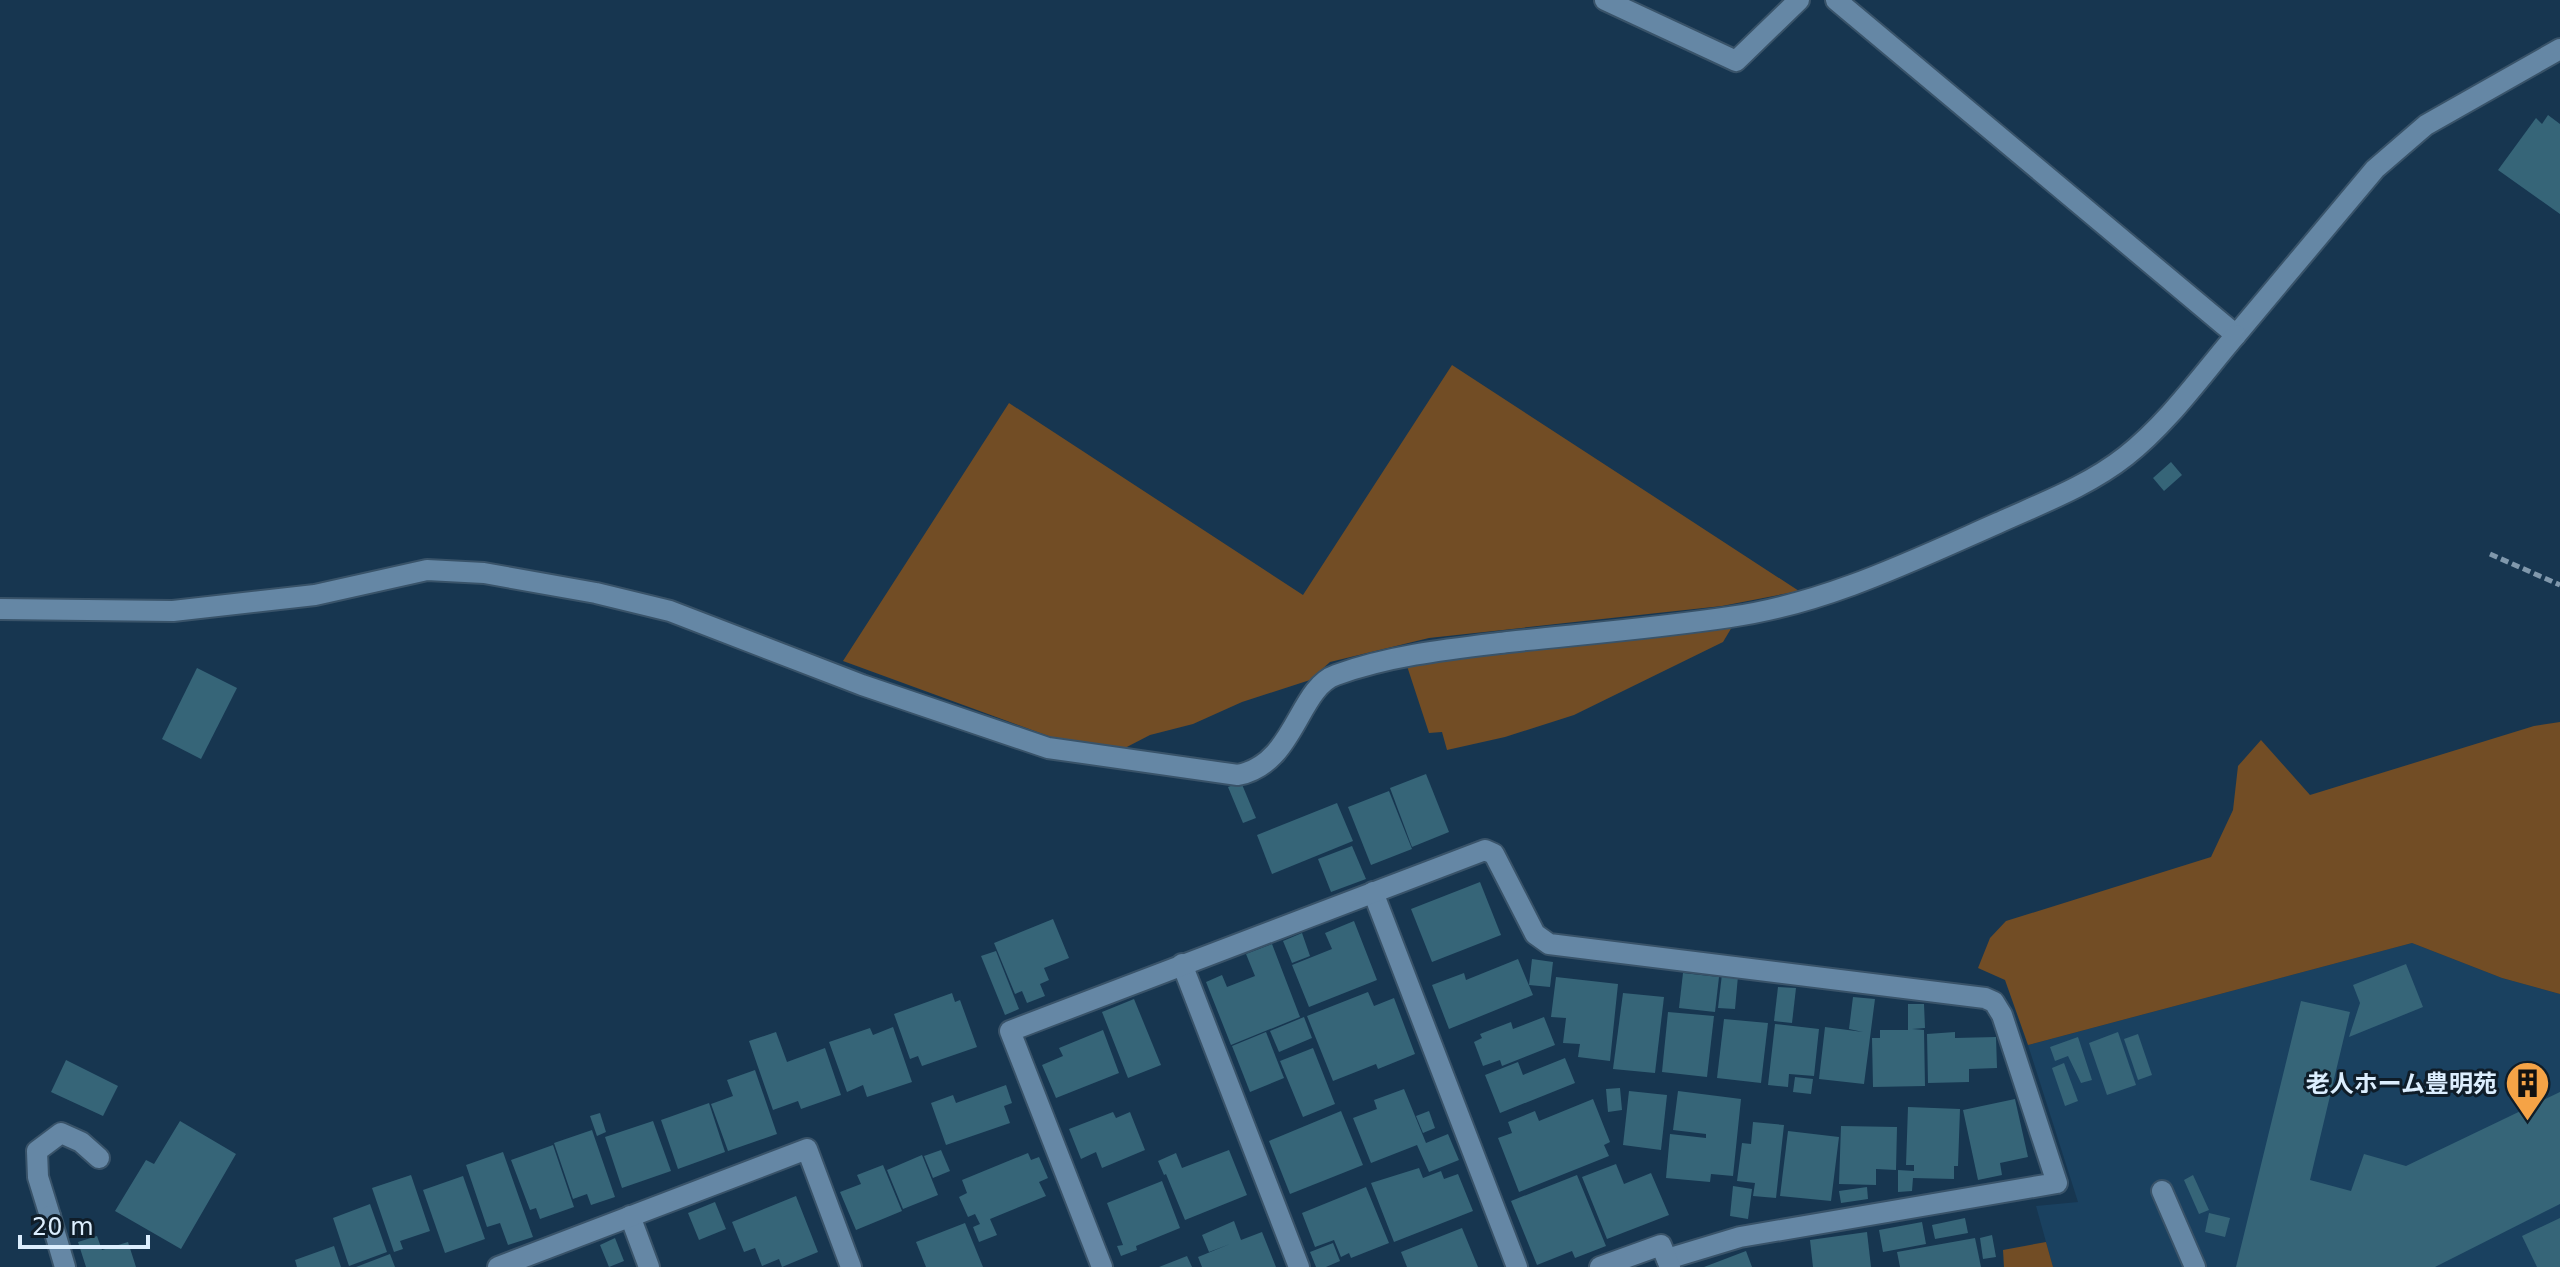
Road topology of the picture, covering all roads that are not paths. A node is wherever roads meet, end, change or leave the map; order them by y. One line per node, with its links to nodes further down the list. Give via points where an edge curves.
1 (1605, 0): 2 (street, via 1736,61)
2 (1799, 0)
3 (1836, 0): 5 (street)
4 (2560, 49): 5 (street, via 2426,125 2375,169)
5 (2236, 335): 6 (street, via 2170,414 2128,455 2092,480 1889,571 1830,593 1733,617 1427,651 1332,676 1276,754 1253,772 1238,775 1048,748 862,685 670,611 484,573 427,570 315,595 173,611)
6 (0, 609)
7 (1373, 892): 8 (street); 12 (street, via 1485,850 1494,854 1535,934 1549,944 1994,1002 2057,1183 1740,1237); 19 (street)
8 (1182, 964): 17 (street, via 1010,1031); 18 (street)
9 (99, 1158): 13 (street, via 61,1133 37,1151 38,1177)
10 (2162, 1191): 21 (street)
11 (630, 1216): 14 (street); 15 (street); 16 (street, via 807,1149)
12 (1669, 1263): 20 (street, via 1661,1245)
13 (65, 1267)
14 (498, 1267)
15 (649, 1267)
16 (851, 1267)
17 (1102, 1267)
18 (1299, 1267)
19 (1517, 1267)
20 (1600, 1267)
21 (2195, 1267)

